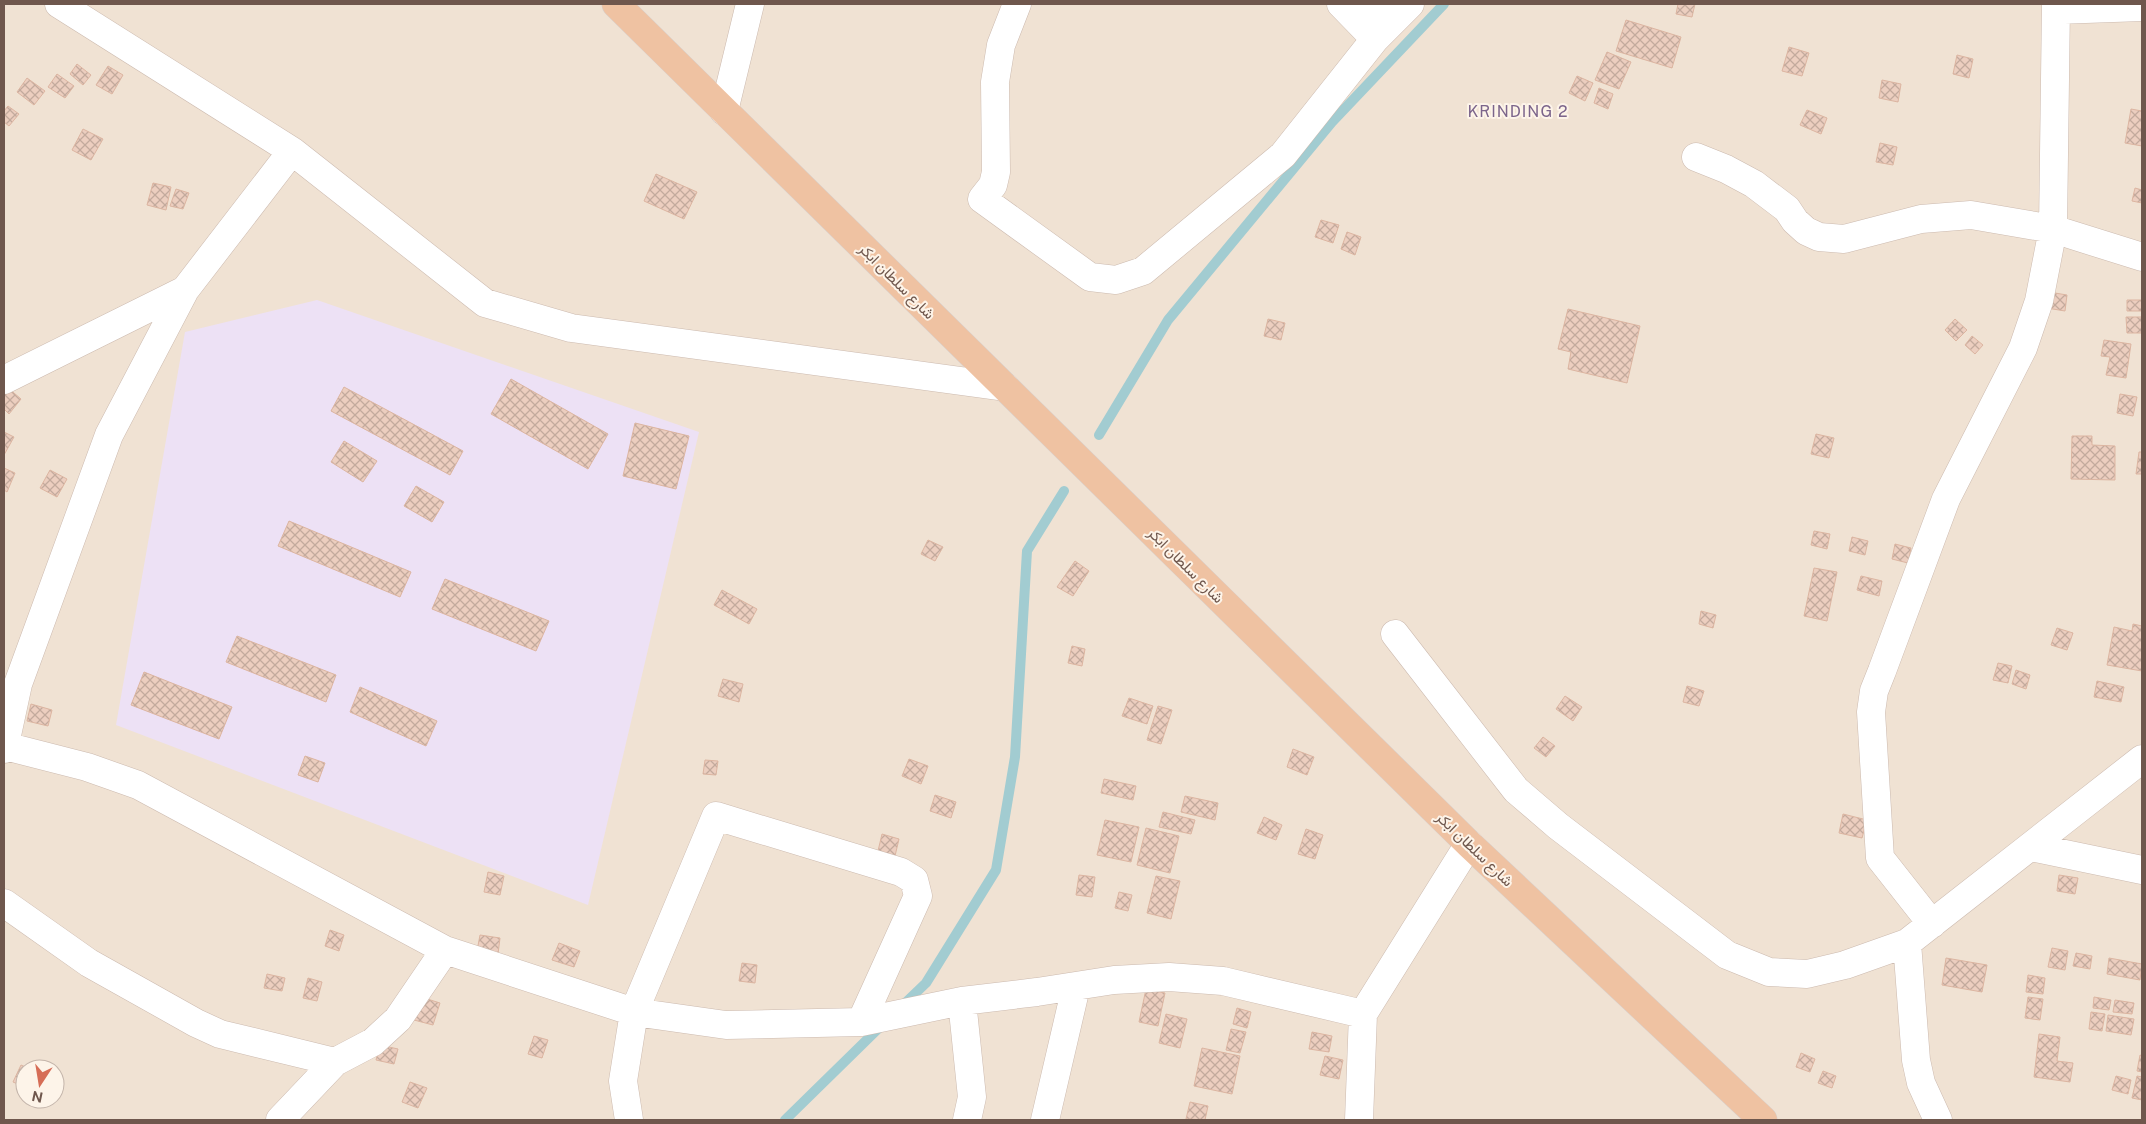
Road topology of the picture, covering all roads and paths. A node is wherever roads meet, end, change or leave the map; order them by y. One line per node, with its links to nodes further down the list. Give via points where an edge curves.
1 (59, 4): 12 (street)
2 (616, 4): 11 (highway, شارع سلطان ابكر)
3 (750, 4): 11 (street)
4 (1017, 4): 10 (street, via 1001,45 995,82 996,172 982,199 1090,277 1116,280 1143,271 1283,155)
5 (1341, 4): 10 (street)
6 (1375, 4): 10 (street)
7 (1410, 4): 10 (street)
8 (2056, 7): 9 (street); 14 (street)
9 (2142, 7)
10 (1375, 39)
11 (724, 111): 18 (highway, شارع سلطان ابكر)
12 (292, 151): 16 (street); 18 (street, via 485,302 571,328)
13 (1696, 157): 14 (street, via 1754,184 1787,210 1806,231 1831,239 1844,239 1921,219 1971,215)
14 (2053, 229): 15 (street); 27 (street, via 2031,329 1946,499 1874,691 1871,712 1880,858)
15 (2142, 257)
16 (185, 290): 17 (street); 20 (street, via 110,435)
17 (11, 368)
18 (1004, 387): 23 (highway, شارع سلطان ابكر)
19 (1395, 634): 28 (street, via 1516,790 1727,955 1769,972 1807,974 1845,965)
20 (11, 682): 21 (street)
21 (4, 748): 29 (street, via 87,767 138,786)
22 (2142, 760): 24 (street)
23 (1469, 844): 33 (street); 41 (highway, شارع سلطان ابكر)
24 (2031, 847): 25 (street); 27 (street)
25 (2142, 870)
26 (4, 902): 35 (street, via 89,963 196,1023 220,1034)
27 (1932, 924): 28 (street)
28 (1907, 943): 42 (street, via 1916,1060 1921,1083)
29 (445, 950): 32 (street); 35 (street, via 398,1019 372,1042)
30 (1076, 987): 31 (street); 33 (street, via 1114,980 1168,977 1222,981); 39 (street)
31 (962, 1001): 34 (street); 38 (street, via 972,1097)
32 (634, 1012): 34 (street, via 726,1025); 34 (street, via 716,816 901,872 914,880 918,896); 37 (street, via 623,1081)
33 (1363, 1014): 40 (street)
34 (861, 1022)
35 (335, 1062): 36 (street)
36 (280, 1120)
37 (629, 1120)
38 (966, 1120)
39 (1045, 1120)
40 (1359, 1120)
41 (1763, 1120)
42 (1938, 1120)

